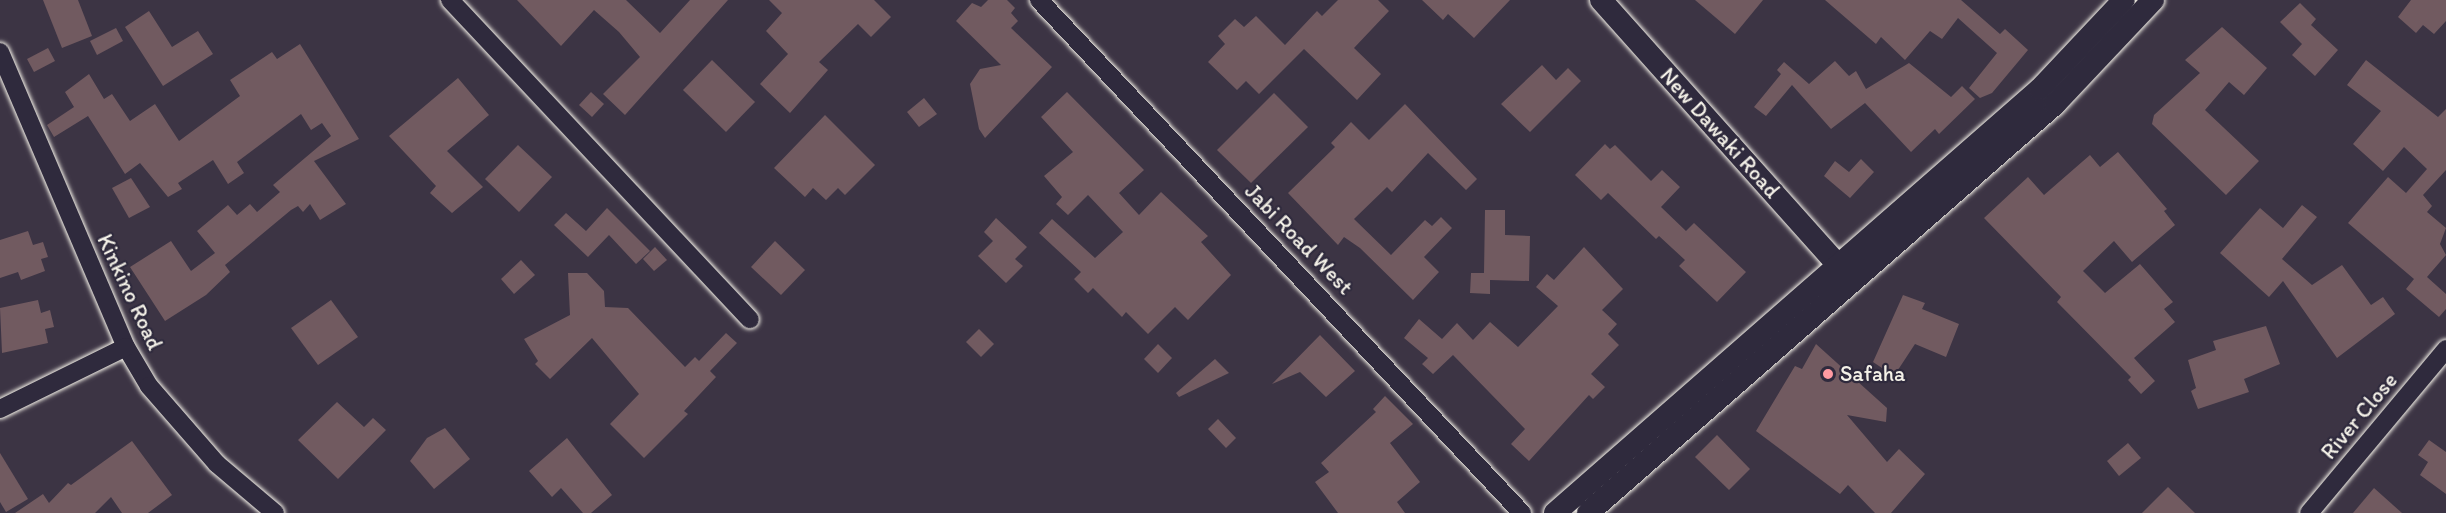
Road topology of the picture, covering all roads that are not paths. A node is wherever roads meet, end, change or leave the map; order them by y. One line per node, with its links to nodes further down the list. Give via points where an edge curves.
1 (1039, 0): 13 (street, Jabi Road West)
2 (1602, 0): 7 (street, New Dawaki Road)
3 (2124, 0): 7 (street, via 2040,89)
4 (2153, 0): 15 (street, via 2055,104)
5 (457, 2): 8 (street)
6 (0, 52): 9 (street, Kinkino Road)
7 (1838, 265): 14 (street)
8 (750, 319)
9 (126, 347): 11 (street); 12 (street, Kinkino Road, via 149,386 217,464)
10 (2446, 350): 16 (street, River Close)
11 (0, 409)
12 (275, 513)
13 (1522, 513)
14 (1555, 513)
15 (1588, 513)
16 (2309, 513)

